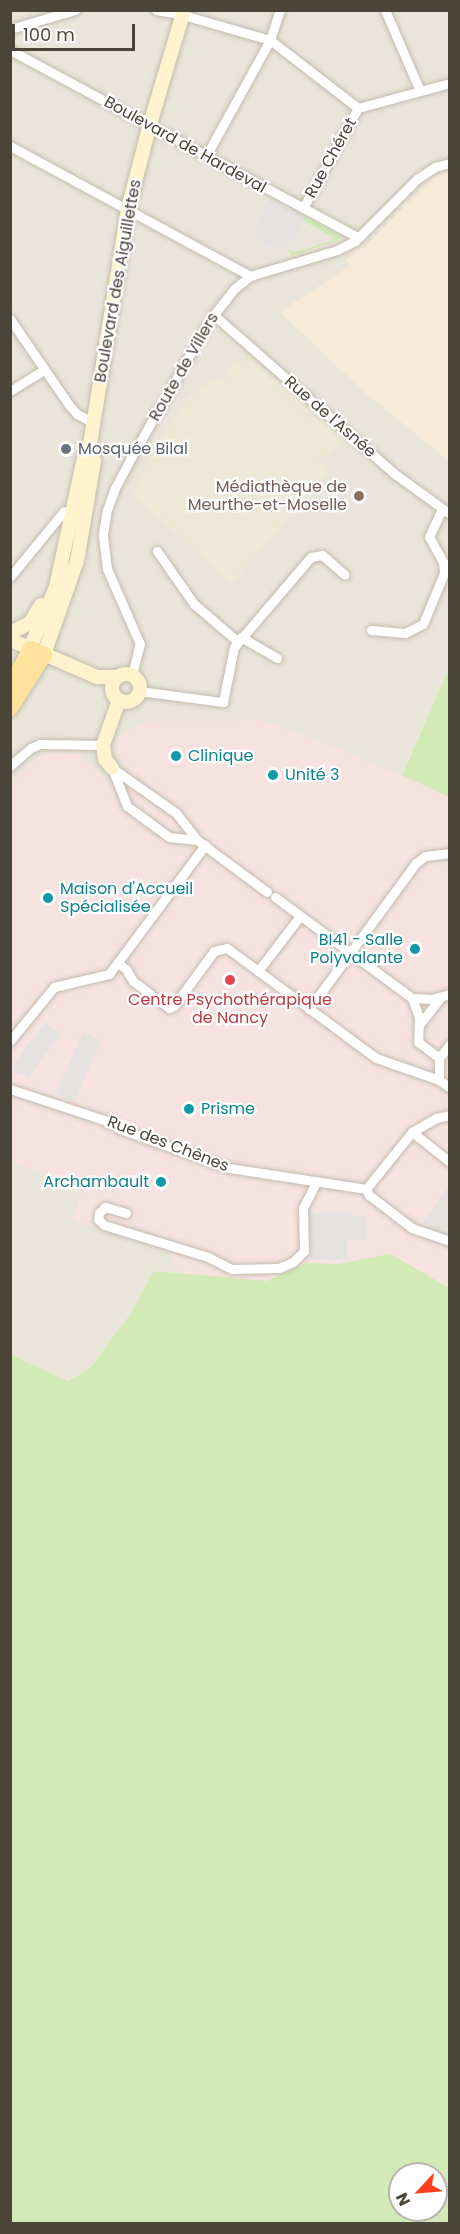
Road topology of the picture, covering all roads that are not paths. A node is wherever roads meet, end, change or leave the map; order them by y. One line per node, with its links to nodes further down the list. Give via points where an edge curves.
1 (75, 10): 6 (street)
2 (156, 10): 5 (street)
3 (280, 10): 7 (street)
4 (385, 10): 10 (street)
5 (183, 13): 7 (street); 12 (main road, Boulevard des Aiguillettes)
6 (10, 29)
7 (270, 40): 11 (street); 14 (street)
8 (10, 50): 12 (street, Boulevard de Hardeval)
9 (450, 83): 10 (street)
10 (420, 91): 11 (street)
11 (358, 108): 16 (street, Rue Chéret)
12 (150, 124): 14 (street, Boulevard de Hardeval); 17 (main road, Boulevard des Aiguillettes)
13 (10, 146): 17 (street)
14 (206, 156): 16 (street, Boulevard de Hardeval)
15 (450, 163): 18 (street, Route de Villers, via 417,179)
16 (303, 208): 18 (street, Boulevard de Hardeval)
17 (128, 209): 19 (street); 24 (main road, Boulevard des Aiguillettes)
18 (359, 238): 19 (street, Route de Villers, via 337,250)
19 (250, 276): 20 (street, Route de Villers)
20 (214, 315): 27 (street, Rue de l'Asnée, via 395,474); 38 (street, Route de Villers, via 132,456 107,510 107,569 140,644)
21 (10, 318): 22 (street)
22 (44, 370): 23 (street); 24 (street, via 74,411)
23 (10, 391)
24 (94, 423): 25 (main road, Boulevard des Aiguillettes)
25 (89, 450): 31 (main road, Boulevard des Aiguillettes); 36 (main road, Boulevard des Aiguillettes, via 94,461 77,561)
26 (64, 512): 30 (street)
27 (446, 512): 32 (street, via 429,537 443,562 444,573 423,624 405,633)
28 (157, 550): 34 (street, via 194,604)
29 (345, 575): 34 (street, via 322,555 311,557)
30 (10, 578)
31 (56, 587): 33 (main road, via 45,596 30,623); 36 (main road, Boulevard des Aiguillettes)
32 (372, 630)
33 (10, 633)
34 (239, 639): 37 (street); 41 (street, via 231,655 223,702)
35 (10, 640): 36 (main road)
36 (37, 651): 39 (main road); 40 (main road); 42 (main road)
37 (277, 658)
38 (132, 675): 40 (main road, via 124,674); 41 (main road)
39 (10, 684)
40 (116, 689): 41 (main road, via 133,700); 43 (main road)
41 (139, 691)
42 (10, 708)
43 (103, 745): 44 (street, via 40,744); 45 (main road, via 105,759)
44 (10, 766)
45 (112, 768): 46 (street, via 176,813); 46 (street, via 127,806 168,837)
46 (201, 843): 48 (street); 50 (street)
47 (450, 854): 49 (street, via 425,856 416,863)
48 (300, 916): 49 (street); 51 (street)
49 (350, 952): 53 (street); 55 (street)
50 (118, 963): 51 (street, via 133,981 169,1008 217,949 227,948); 57 (street, via 104,977 54,987)
51 (258, 971): 55 (street)
52 (450, 994): 54 (street)
53 (412, 998): 54 (street); 56 (street)
54 (440, 998): 56 (street)
55 (309, 1009): 60 (street, via 376,1058)
56 (419, 1025): 59 (street, via 418,1042)
57 (10, 1041)
58 (450, 1044): 59 (street)
59 (439, 1058): 60 (street)
60 (434, 1078): 61 (street)
61 (450, 1088)
62 (10, 1089): 66 (street, Rue des Chênes, via 229,1168)
63 (450, 1115): 64 (street)
64 (412, 1132): 65 (street); 67 (street)
65 (450, 1162)
66 (316, 1183): 67 (street, Rue des Chênes); 68 (street, via 303,1208 304,1251 279,1268 232,1269 208,1257 104,1225 98,1219 105,1207)
67 (366, 1189): 69 (street, via 412,1228)
68 (126, 1213)
69 (450, 1241)

